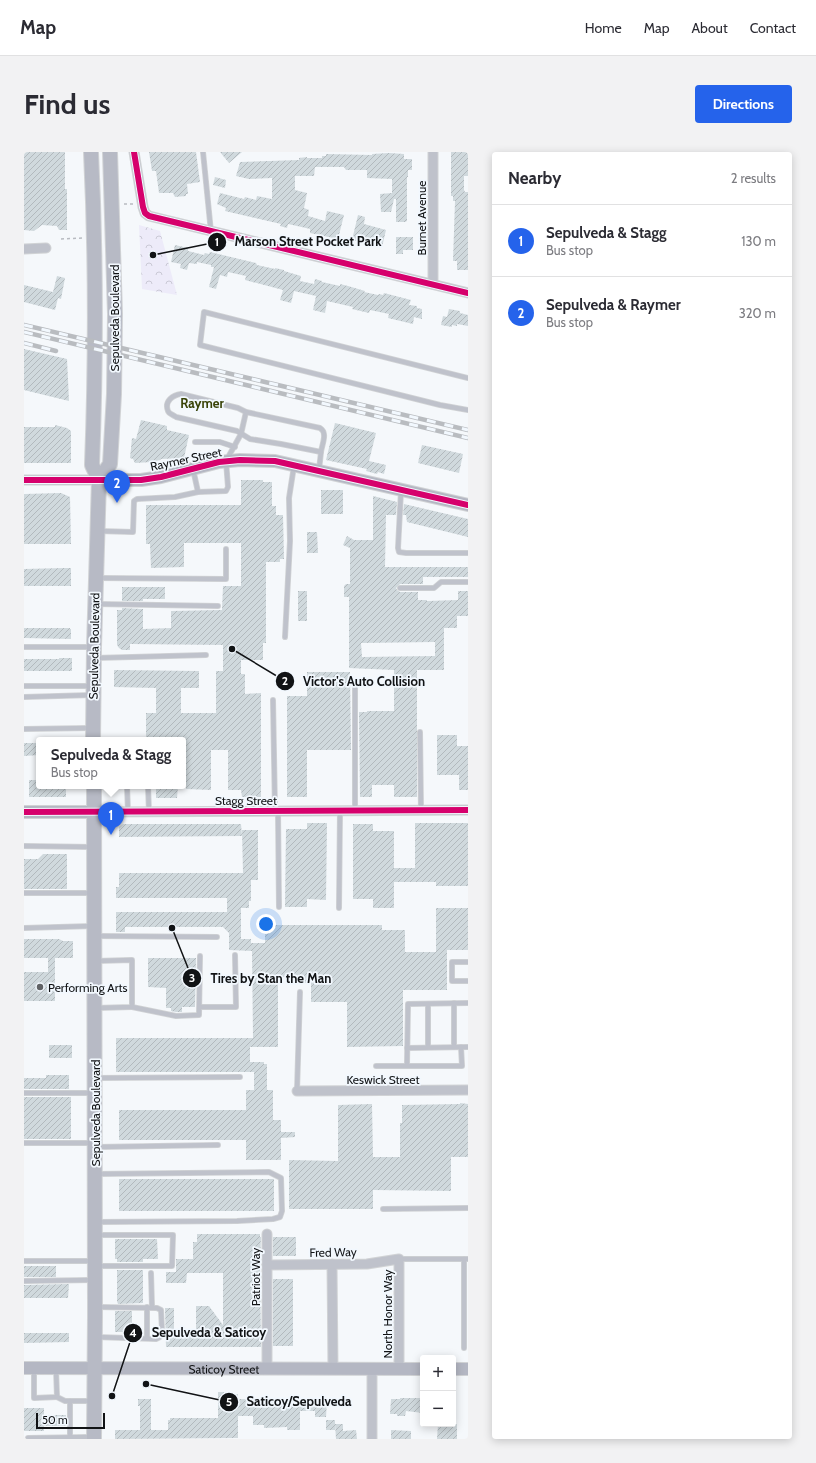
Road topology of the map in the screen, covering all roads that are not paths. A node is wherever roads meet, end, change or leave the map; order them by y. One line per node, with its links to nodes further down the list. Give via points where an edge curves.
1 (91, 152): 23 (main road, Sepulveda Boulevard, via 96,350 92,465)
2 (110, 152): 23 (main road, Sepulveda Boulevard, via 115,314 114,394 110,464)
3 (134, 152): 6 (street, via 145,213 156,219)
4 (203, 152): 6 (lane)
5 (433, 152): 9 (street, Burnet Avenue)
6 (212, 232): 9 (street)
7 (46, 248): 8 (street)
8 (24, 249)
9 (433, 284): 10 (street)
10 (468, 293)
11 (468, 378): 12 (lane, via 204,312 200,345)
12 (468, 410)
13 (246, 412): 14 (lane); 14 (lane, via 181,394 171,397 169,402 169,412 176,417); 17 (lane, via 324,430)
14 (241, 434): 16 (lane); 17 (lane, via 250,439)
15 (195, 442): 16 (lane, via 220,442)
16 (234, 447): 18 (lane)
17 (321, 452): 21 (lane)
18 (226, 461): 19 (street, Raymer Street, via 275,460); 20 (street, Raymer Street); 25 (lane, via 226,491)
19 (295, 464): 21 (street, Raymer Street); 35 (lane, via 289,498 290,541)
20 (193, 469): 23 (street, Raymer Street, via 141,480); 25 (lane)
21 (319, 470): 24 (street, Raymer Street)
22 (24, 480): 23 (street, Raymer Street)
23 (99, 480): 27 (main road, Sepulveda Boulevard)
24 (401, 490): 26 (street, Raymer Street); 29 (lane, via 399,552)
25 (198, 492): 27 (lane, via 175,497 137,499 134,501 133,532)
26 (468, 506)
27 (97, 531): 30 (main road, Sepulveda Boulevard)
28 (226, 549): 30 (lane, via 226,579)
29 (468, 553)
30 (96, 578): 33 (main road, Sepulveda Boulevard)
31 (468, 582): 32 (lane, via 440,582 434,588)
32 (400, 588)
33 (95, 604): 34 (lane); 37 (main road, Sepulveda Boulevard)
34 (218, 606)
35 (285, 637)
36 (24, 647): 37 (lane)
37 (94, 652): 38 (lane); 41 (main road, Sepulveda Boulevard)
38 (206, 655)
39 (24, 686): 41 (lane)
40 (355, 688): 54 (lane)
41 (94, 691): 42 (lane); 46 (main road, Sepulveda Boulevard)
42 (24, 697)
43 (273, 700): 52 (lane)
44 (24, 729): 46 (lane)
45 (420, 732): 50 (lane)
46 (93, 734)
47 (94, 789): 56 (main road, Sepulveda Boulevard)
48 (127, 789): 57 (lane)
49 (148, 789): 58 (lane)
50 (421, 810): 51 (street, Stagg Street); 54 (street, Stagg Street)
51 (468, 810)
52 (276, 811): 53 (street, Stagg Street); 58 (street, Stagg Street); 63 (lane)
53 (340, 811): 54 (street, Stagg Street); 64 (lane)
54 (355, 811)
55 (24, 812): 56 (street, Stagg Street)
56 (94, 812): 57 (street, Stagg Street); 60 (main road, Sepulveda Boulevard)
57 (128, 812): 58 (street, Stagg Street)
58 (148, 812)
59 (24, 846): 60 (lane)
60 (94, 847): 62 (main road, Sepulveda Boulevard)
61 (24, 893): 62 (lane)
62 (94, 893): 66 (main road, Sepulveda Boulevard)
63 (279, 907)
64 (339, 908)
65 (24, 928): 66 (lane)
66 (95, 931): 67 (lane); 70 (main road, Sepulveda Boulevard)
67 (217, 937)
68 (235, 955): 78 (lane, via 236,1007)
69 (200, 956): 78 (lane)
70 (94, 961): 77 (lane, via 132,960); 79 (main road, Sepulveda Boulevard)
71 (468, 962): 72 (lane, via 452,962 452,981)
72 (468, 982)
73 (300, 992): 90 (lane)
74 (454, 1003): 75 (lane); 76 (lane); 81 (lane)
75 (468, 1003)
76 (428, 1004): 80 (lane); 84 (lane, via 408,1004)
77 (132, 1007): 78 (lane, via 176,1016 200,1015); 79 (lane)
78 (200, 1007)
79 (95, 1008): 88 (main road, Sepulveda Boulevard)
80 (428, 1047): 81 (lane); 84 (lane)
81 (454, 1047): 82 (lane)
82 (461, 1047): 83 (lane); 85 (lane, via 462,1066)
83 (468, 1047)
84 (408, 1048): 85 (lane)
85 (408, 1065): 86 (lane)
86 (376, 1066)
87 (240, 1077): 88 (lane)
88 (95, 1078): 91 (main road, Sepulveda Boulevard)
89 (468, 1090): 90 (street, Keswick Street)
90 (297, 1091)
91 (95, 1092): 92 (lane); 94 (main road, Sepulveda Boulevard)
92 (24, 1093)
93 (24, 1143): 94 (lane)
94 (95, 1145): 95 (lane); 96 (main road, Sepulveda Boulevard)
95 (218, 1145)
96 (95, 1174): 99 (main road, Sepulveda Boulevard); 99 (lane, via 269,1172 281,1178 282,1211 280,1216 273,1219)
97 (468, 1208): 98 (lane)
98 (383, 1209)
99 (95, 1229): 104 (main road, Sepulveda Boulevard); 104 (lane, via 173,1236 172,1266)
100 (267, 1234): 106 (street, Patriot Way)
101 (399, 1259): 102 (lane); 105 (street, Fred Way, via 367,1264); 121 (street, North Honor Way)
102 (466, 1259): 114 (lane)
103 (24, 1261): 104 (lane)
104 (95, 1263): 108 (main road, Sepulveda Boulevard)
105 (332, 1264): 106 (street, Fred Way); 119 (street)
106 (267, 1265): 118 (street, Patriot Way)
107 (151, 1273): 111 (lane)
108 (95, 1280): 109 (lane); 110 (main road, Sepulveda Boulevard)
109 (24, 1281)
110 (95, 1307): 111 (lane); 112 (main road, Sepulveda Boulevard)
111 (149, 1307): 113 (lane); 113 (lane, via 161,1310 162,1334 156,1339)
112 (95, 1337): 113 (lane); 117 (main road, Sepulveda Boulevard)
113 (147, 1338)
114 (464, 1348)
115 (29, 1368): 116 (street, Saticoy Street); 125 (lane, via 34,1398)
116 (56, 1368): 117 (street, Saticoy Street); 125 (lane)
117 (94, 1368): 118 (street, Saticoy Street); 127 (main road, Sepulveda Boulevard)
118 (267, 1369): 119 (street, Saticoy Street)
119 (333, 1369): 120 (street, Saticoy Street)
120 (372, 1369): 121 (street, Saticoy Street); 131 (street)
121 (399, 1369): 122 (street, Saticoy Street)
122 (420, 1369)
123 (456, 1369): 124 (street)
124 (468, 1369)
125 (57, 1397): 126 (lane)
126 (70, 1401): 127 (lane); 128 (lane)
127 (95, 1401): 130 (main road, Sepulveda Boulevard)
128 (70, 1437): 129 (lane); 130 (lane)
129 (28, 1438)
130 (94, 1438)
131 (372, 1439)

